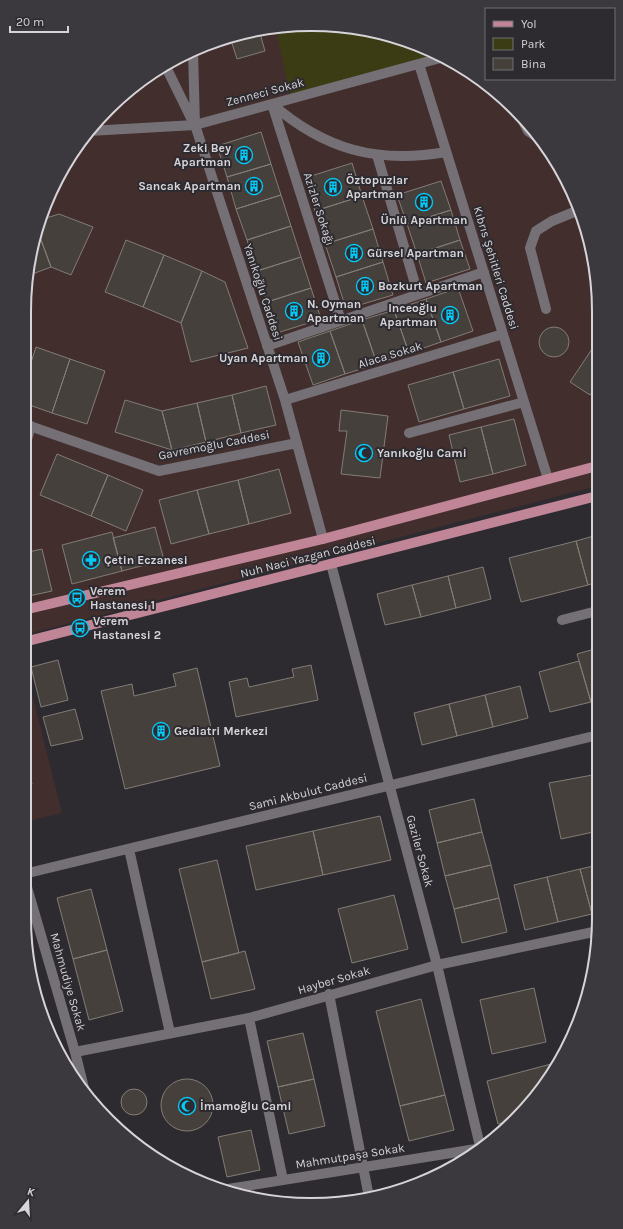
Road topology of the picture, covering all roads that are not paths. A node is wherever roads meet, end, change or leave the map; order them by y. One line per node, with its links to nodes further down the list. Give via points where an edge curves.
1 (193, 57): 6 (street, Yanıkoğlu Caddesi)
2 (435, 60): 3 (street, Zenneci Sokak)
3 (419, 64): 5 (street, Zenneci Sokak); 8 (street, Kıbrıs Şehitleri Caddesi)
4 (168, 71): 6 (street)
5 (272, 104): 6 (street, Zenneci Sokak); 9 (street, via 320,138 338,146); 14 (street, Azizler Sokağı)
6 (195, 125): 7 (street, Zenneci Sokak); 16 (street, Yanıkoğlu Caddesi)
7 (98, 130)
8 (446, 152): 9 (street, via 424,156); 11 (street, Kıbrıs Şehitleri Caddesi)
9 (377, 155): 12 (street)
10 (574, 213): 13 (street, via 552,221 536,231 530,248)
11 (484, 272): 12 (street); 15 (street, Kıbrıs Şehitleri Caddesi)
12 (418, 294): 14 (street)
13 (546, 309)
14 (341, 321): 16 (street)
15 (503, 334): 17 (street, Alaca Sokak); 18 (street, Kıbrıs Şehitleri Caddesi)
16 (267, 346): 17 (street, Yanıkoğlu Caddesi)
17 (285, 400): 21 (street, Yanıkoğlu Caddesi)
18 (524, 402): 20 (street); 23 (street, Kıbrıs Şehitleri Caddesi)
19 (31, 426): 21 (street, Gavremoğlu Caddesi, via 159,470)
20 (409, 432)
21 (297, 443): 25 (street, Yanıkoğlu Caddesi)
22 (592, 467): 23 (main road, Nuh Naci Yazgan Caddesi)
23 (548, 479): 25 (main road, Nuh Naci Yazgan Caddesi)
24 (592, 497): 26 (main road, Nuh Naci Yazgan Caddesi)
25 (322, 539): 27 (main road, Nuh Naci Yazgan Caddesi)
26 (331, 564): 30 (main road, Nuh Naci Yazgan Caddesi); 32 (street, Gaziler Sokak)
27 (31, 608)
28 (592, 612): 29 (street)
29 (562, 620)
30 (31, 640)
31 (592, 736): 32 (street, Sami Akbulut Caddesi)
32 (389, 786): 33 (street, Sami Akbulut Caddesi); 37 (street, Gaziler Sokak)
33 (129, 849): 34 (street, Sami Akbulut Caddesi); 40 (street)
34 (31, 874)
35 (31, 900): 41 (street, Mahmudiye Sokak)
36 (591, 932): 37 (street, Hayber Sokak)
37 (437, 965): 38 (street, Hayber Sokak); 43 (street, Gaziler Sokak)
38 (329, 994): 39 (street, Hayber Sokak); 45 (street)
39 (249, 1018): 40 (street, Hayber Sokak); 46 (street)
40 (170, 1033): 41 (street, Hayber Sokak)
41 (75, 1052): 42 (street, Mahmudiye Sokak)
42 (81, 1078)
43 (479, 1142)
44 (468, 1150): 45 (street, Mahmutpaşa Sokak)
45 (362, 1167): 46 (street, Mahmutpaşa Sokak); 48 (street)
46 (283, 1180): 47 (street, Mahmutpaşa Sokak)
47 (237, 1187)
48 (368, 1192)

